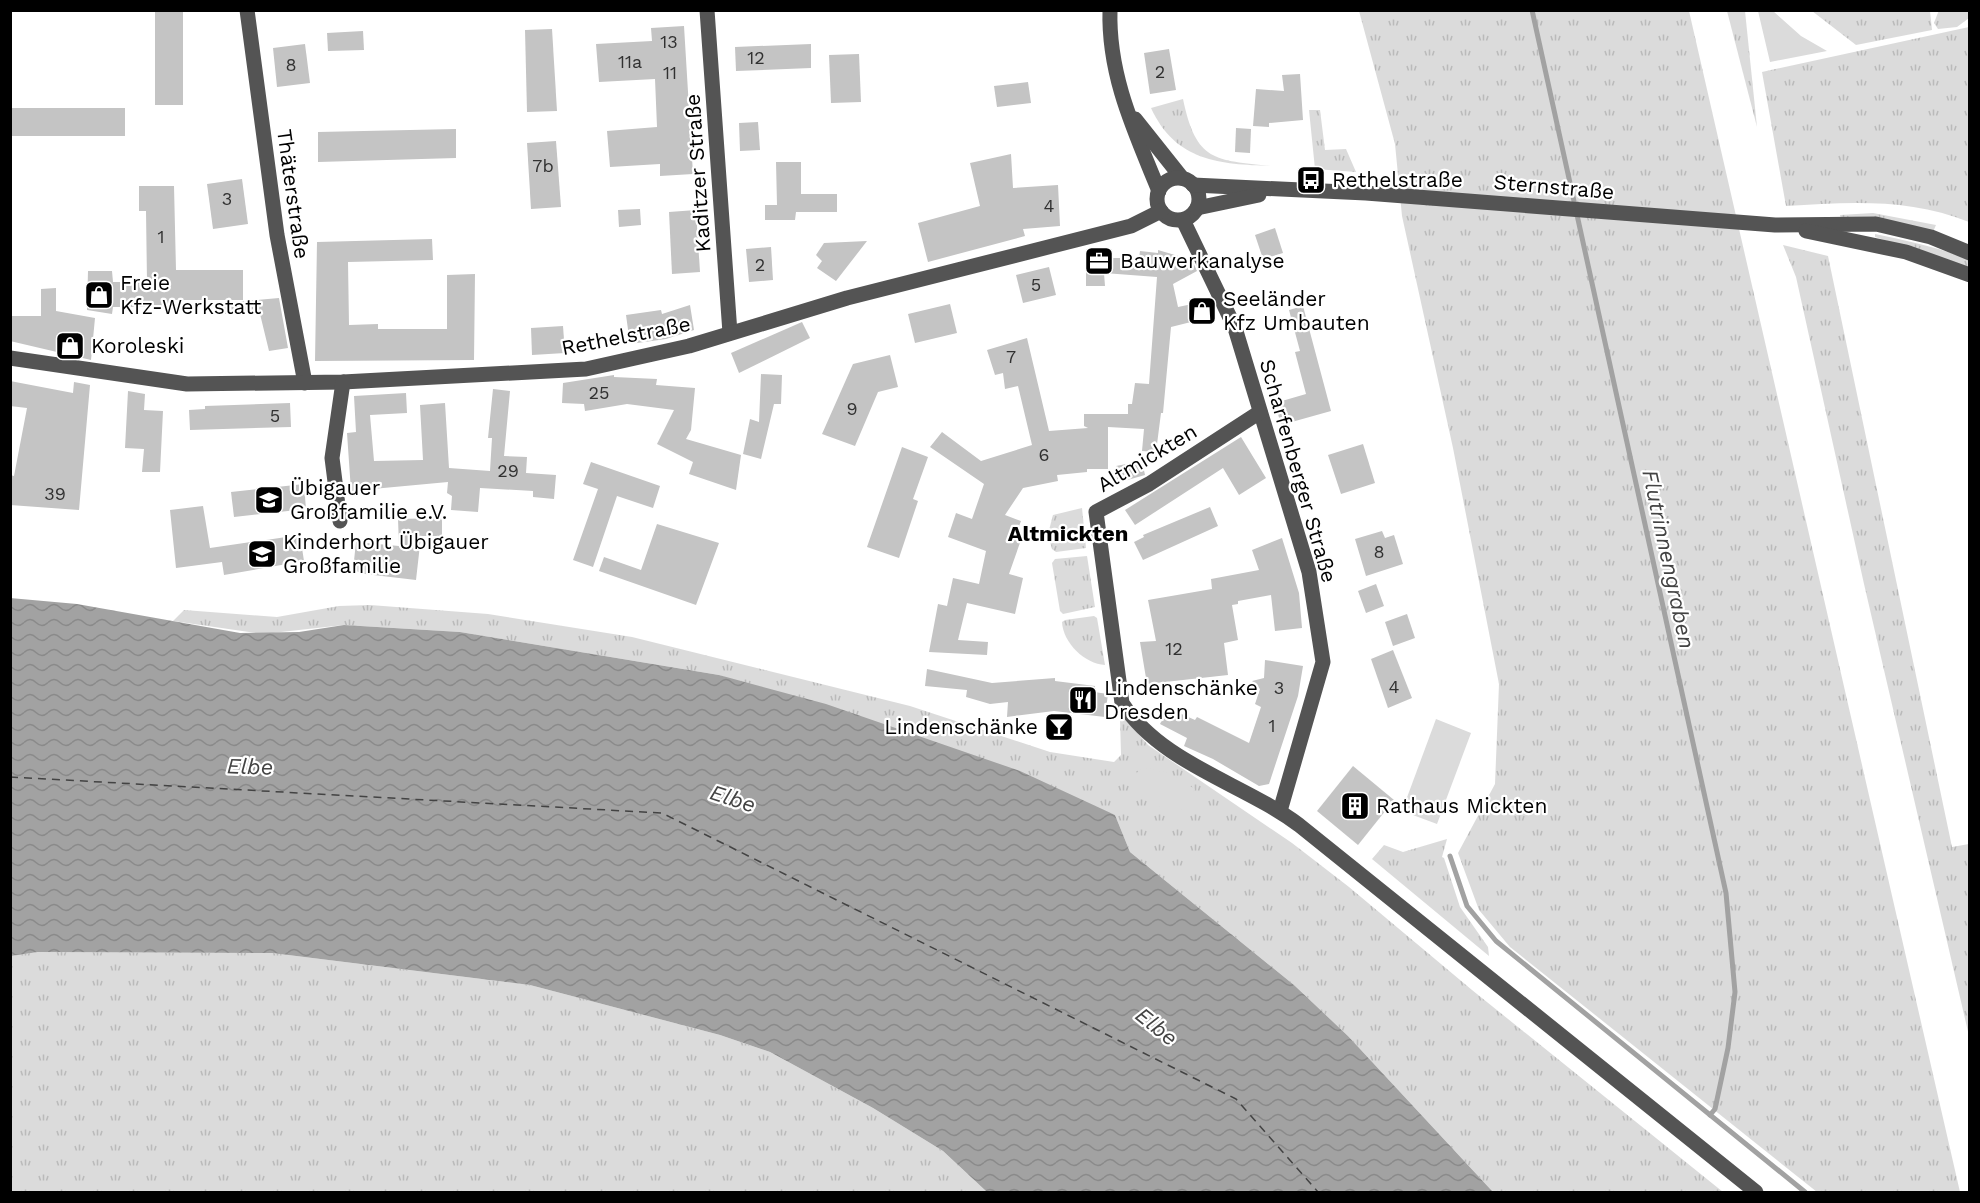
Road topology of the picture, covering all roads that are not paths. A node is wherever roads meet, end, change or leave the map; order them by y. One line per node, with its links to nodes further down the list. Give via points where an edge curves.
1 (247, 10): 19 (street, Thäterstraße, via 277,235)
2 (707, 10): 16 (street, Kaditzer Straße)
3 (1100, 10): 5 (street)
4 (1110, 10): 5 (street)
5 (1110, 29): 6 (street, via 1116,76)
6 (1125, 106): 7 (street); 9 (street)
7 (1187, 182): 8 (street, Sternstraße); 9 (street, via 1168,180); 10 (street, via 1199,196)
8 (1279, 190): 10 (street, Sternstraße); 13 (street, Sternstraße)
9 (1159, 191): 11 (street)
10 (1197, 208): 12 (street)
11 (1161, 212): 12 (street, via 1171,219); 16 (street, Rethelstraße, via 1131,226 847,298)
12 (1183, 220): 20 (street, Scharfenberger Straße, via 1235,328)
13 (1782, 226): 14 (street, Sternstraße, via 1876,224 1931,237); 15 (street, Sternstraße, via 1905,252)
14 (1970, 253)
15 (1970, 275)
16 (730, 333): 18 (street, Rethelstraße, via 586,369)
17 (10, 358): 19 (street, Rethelstraße, via 187,384)
18 (343, 382): 19 (street, Rethelstraße); 21 (street, via 332,458)
19 (305, 383)
20 (1260, 412): 22 (street, Scharfenberger Straße, via 1309,572 1323,662); 22 (street, Altmickten, via 1149,484 1096,512 1122,703 1134,722 1177,755)
21 (340, 521)
22 (1280, 811): 23 (street)
23 (1755, 1192)

